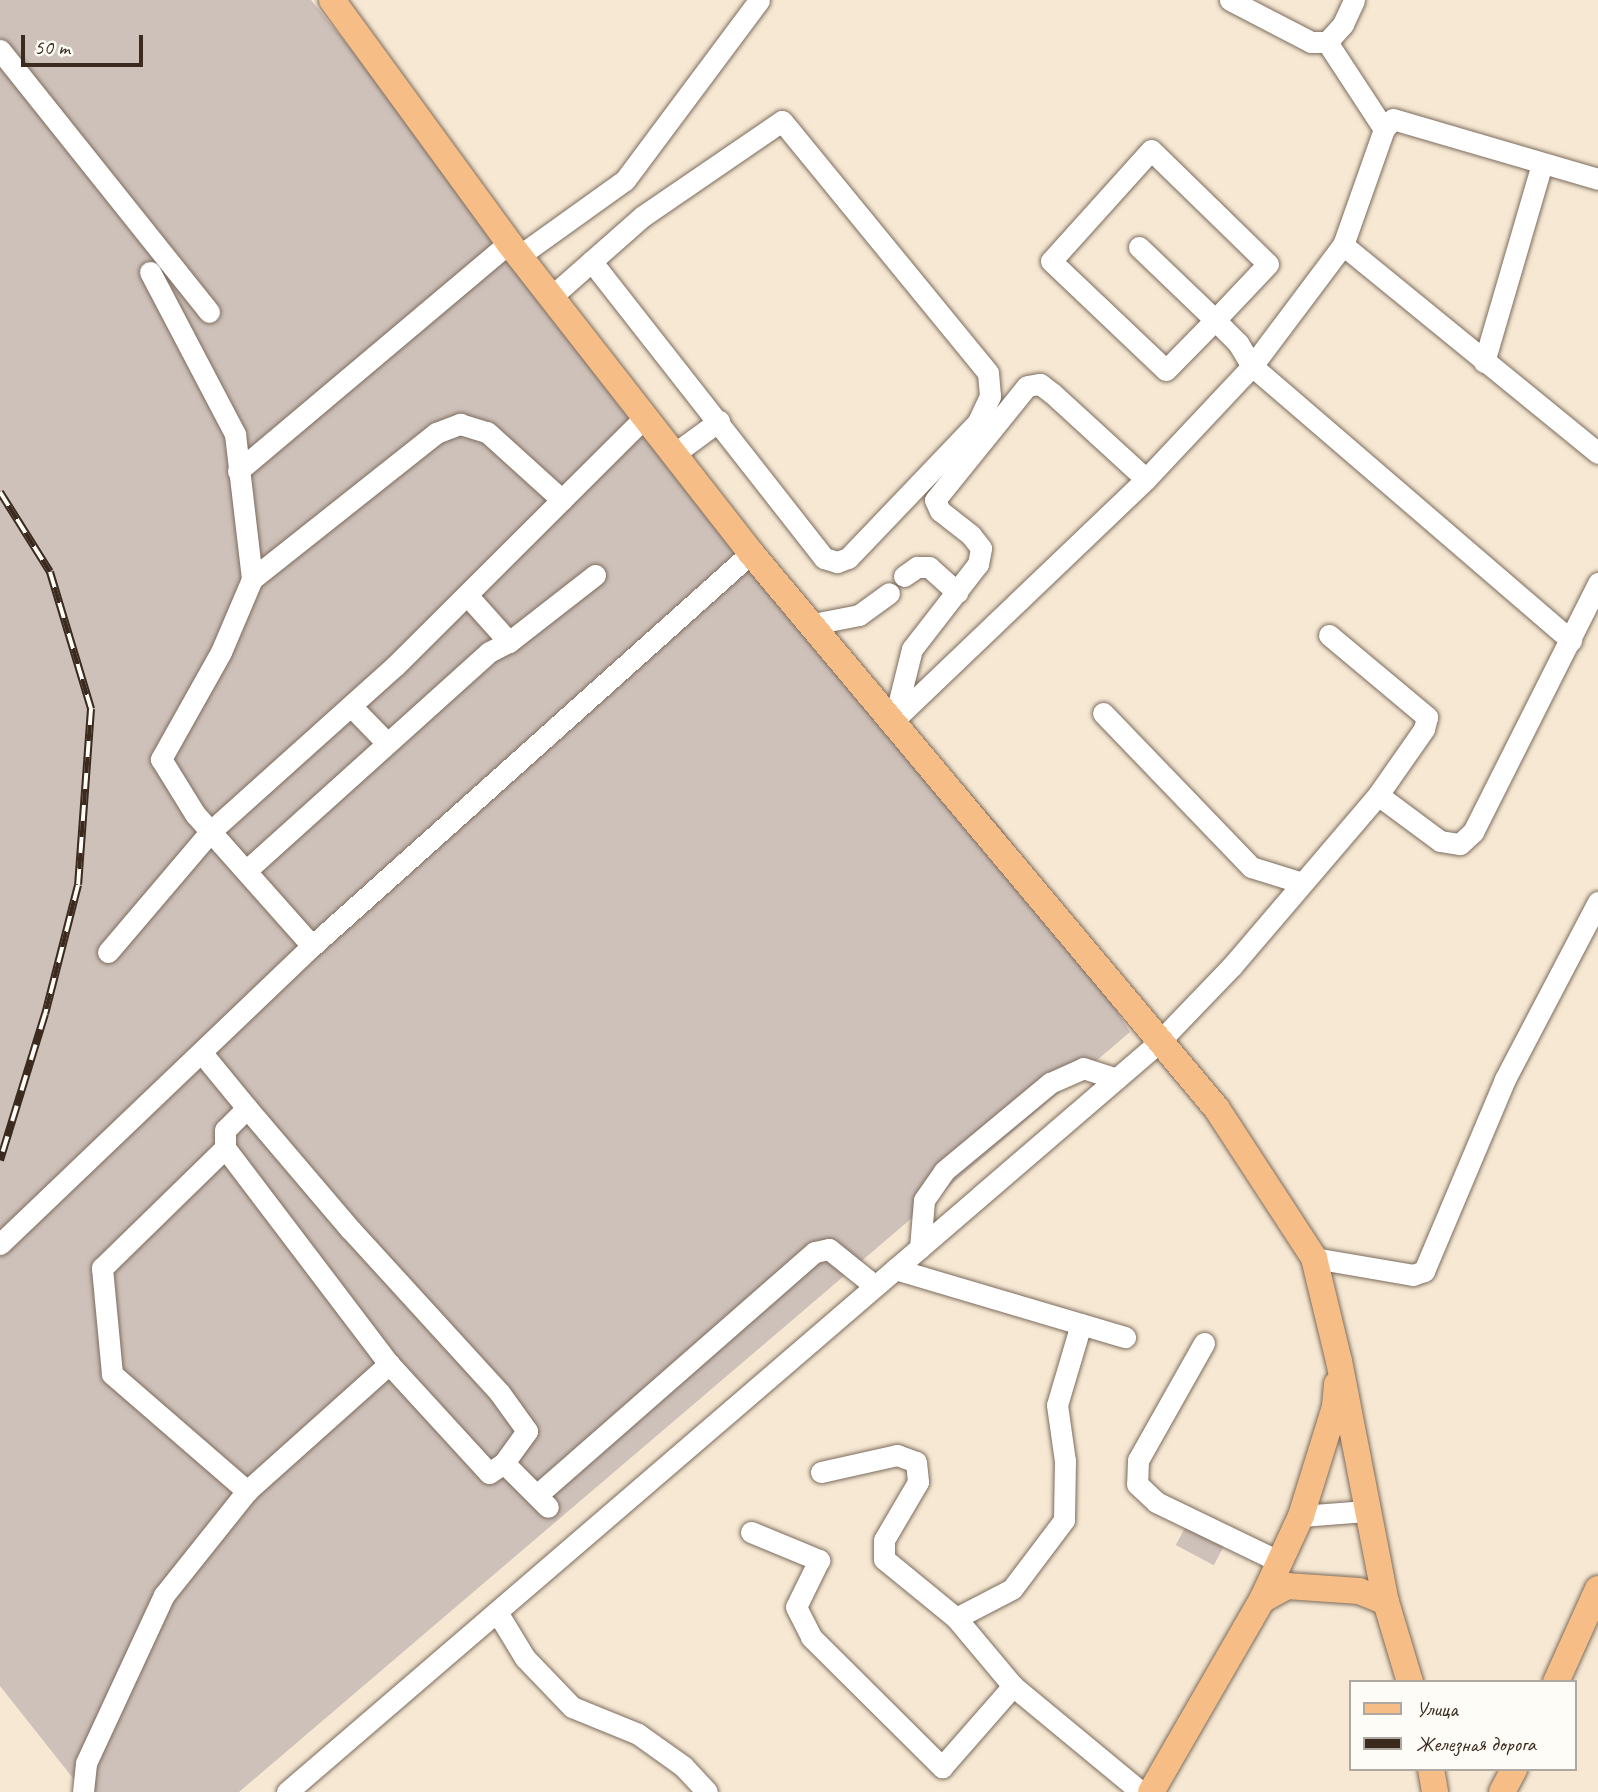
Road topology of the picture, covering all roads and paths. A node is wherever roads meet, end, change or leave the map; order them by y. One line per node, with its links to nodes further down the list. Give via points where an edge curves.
1 (332, 0): 12 (main road)
2 (759, 0): 12 (street, via 625,180)
3 (1230, 0): 5 (street, via 1311,42)
4 (1354, 0): 5 (street, via 1343,24)
5 (1327, 42): 7 (street)
6 (0, 50): 16 (street)
7 (1384, 128): 8 (street, via 1393,119); 10 (street)
8 (1542, 164): 9 (street); 18 (street)
9 (1598, 180)
10 (1343, 245): 18 (street); 19 (street)
11 (1139, 247): 17 (street)
12 (514, 249): 15 (main road); 24 (street)
13 (591, 261): 15 (street); 21 (street); 21 (street, via 643,216 782,121 988,373 990,397 978,422 848,558 837,562 824,558)
14 (150, 272): 24 (street, via 235,434)
15 (551, 297): 20 (main road)
16 (209, 312)
17 (1215, 320): 17 (street, via 1166,370 1051,261 1151,150 1268,264); 19 (street, via 1238,343)
18 (1484, 362): 22 (street)
19 (1252, 366): 25 (street); 37 (street)
20 (645, 417): 23 (main road); 26 (street)
21 (719, 421): 23 (street)
22 (1598, 453)
23 (674, 454): 27 (main road)
24 (238, 471): 30 (street)
25 (1146, 479): 32 (street, via 1052,393 1040,384 1027,386 935,500 940,511 981,548 978,564); 41 (street)
26 (562, 500): 30 (street, via 487,432 460,424 436,433); 34 (street)
27 (751, 553): 35 (main road); 48 (street)
28 (595, 575): 38 (street)
29 (904, 576): 32 (street, via 917,566 929,567)
30 (253, 579): 44 (street, via 221,652 161,759 195,814)
31 (1598, 583): 37 (street)
32 (957, 592): 41 (street, via 912,649)
33 (889, 593): 35 (street, via 859,615)
34 (467, 595): 38 (street); 39 (street)
35 (813, 624): 41 (main road)
36 (1329, 635): 43 (street, via 1427,717 1424,729)
37 (1571, 640): 43 (street, via 1473,832 1460,844 1440,841)
38 (509, 642): 42 (street, via 489,652)
39 (351, 706): 42 (street); 44 (street)
40 (1103, 713): 46 (street, via 1251,867)
41 (895, 719): 50 (main road)
42 (386, 742): 45 (street)
43 (1377, 795): 46 (street)
44 (212, 831): 45 (street); 49 (street)
45 (248, 870): 48 (street)
46 (1302, 883): 50 (street)
47 (1598, 902): 57 (street, via 1505,1079 1424,1271 1413,1275)
48 (312, 946): 51 (street)
49 (108, 952)
50 (1158, 1043): 52 (street); 57 (main road, via 1217,1109)
51 (201, 1052): 53 (street); 55 (street)
52 (1116, 1079): 56 (street); 56 (street, via 1083,1068 1050,1083 944,1171 924,1200)
53 (247, 1108): 54 (street, via 225,1130); 65 (street, via 499,1392 527,1431)
54 (225, 1148): 64 (street); 67 (street, via 102,1268 112,1374)
55 (0, 1244)
56 (920, 1248): 58 (street)
57 (1314, 1258): 63 (main road)
58 (895, 1269): 59 (street); 60 (street)
59 (875, 1286): 65 (street, via 830,1249 815,1252 543,1501); 75 (street)
60 (1081, 1324): 61 (street); 76 (street, via 1057,1405 1065,1461 1064,1520 1012,1589)
61 (1125, 1336)
62 (1205, 1343): 71 (street, via 1138,1460 1137,1484 1156,1502)
63 (1339, 1362): 68 (main road); 69 (main road, via 1335,1407)
64 (388, 1364): 65 (street, via 489,1473); 67 (street)
65 (504, 1463)
66 (821, 1472): 76 (street, via 897,1455 916,1462 918,1482 884,1540 884,1559)
67 (247, 1491): 82 (street, via 163,1595 86,1763)
68 (1366, 1511): 69 (street); 74 (main road)
69 (1301, 1516): 71 (main road)
70 (751, 1532): 79 (street, via 819,1559 796,1606 811,1637 942,1767)
71 (1280, 1562): 73 (main road)
72 (1598, 1589): 78 (main road)
73 (1262, 1600): 74 (main road, via 1287,1586 1359,1591); 86 (main road)
74 (1385, 1602): 77 (main road)
75 (497, 1612): 83 (street); 84 (street, via 525,1658 572,1707 638,1734 684,1766)
76 (956, 1618): 79 (street)
77 (1409, 1680)
78 (1557, 1680)
79 (1013, 1686): 85 (street)
80 (1431, 1771): 87 (main road)
81 (1513, 1771): 88 (main road)
82 (83, 1792)
83 (287, 1792)
84 (707, 1792)
85 (1140, 1792)
86 (1152, 1792)
87 (1435, 1792)
88 (1502, 1792)

